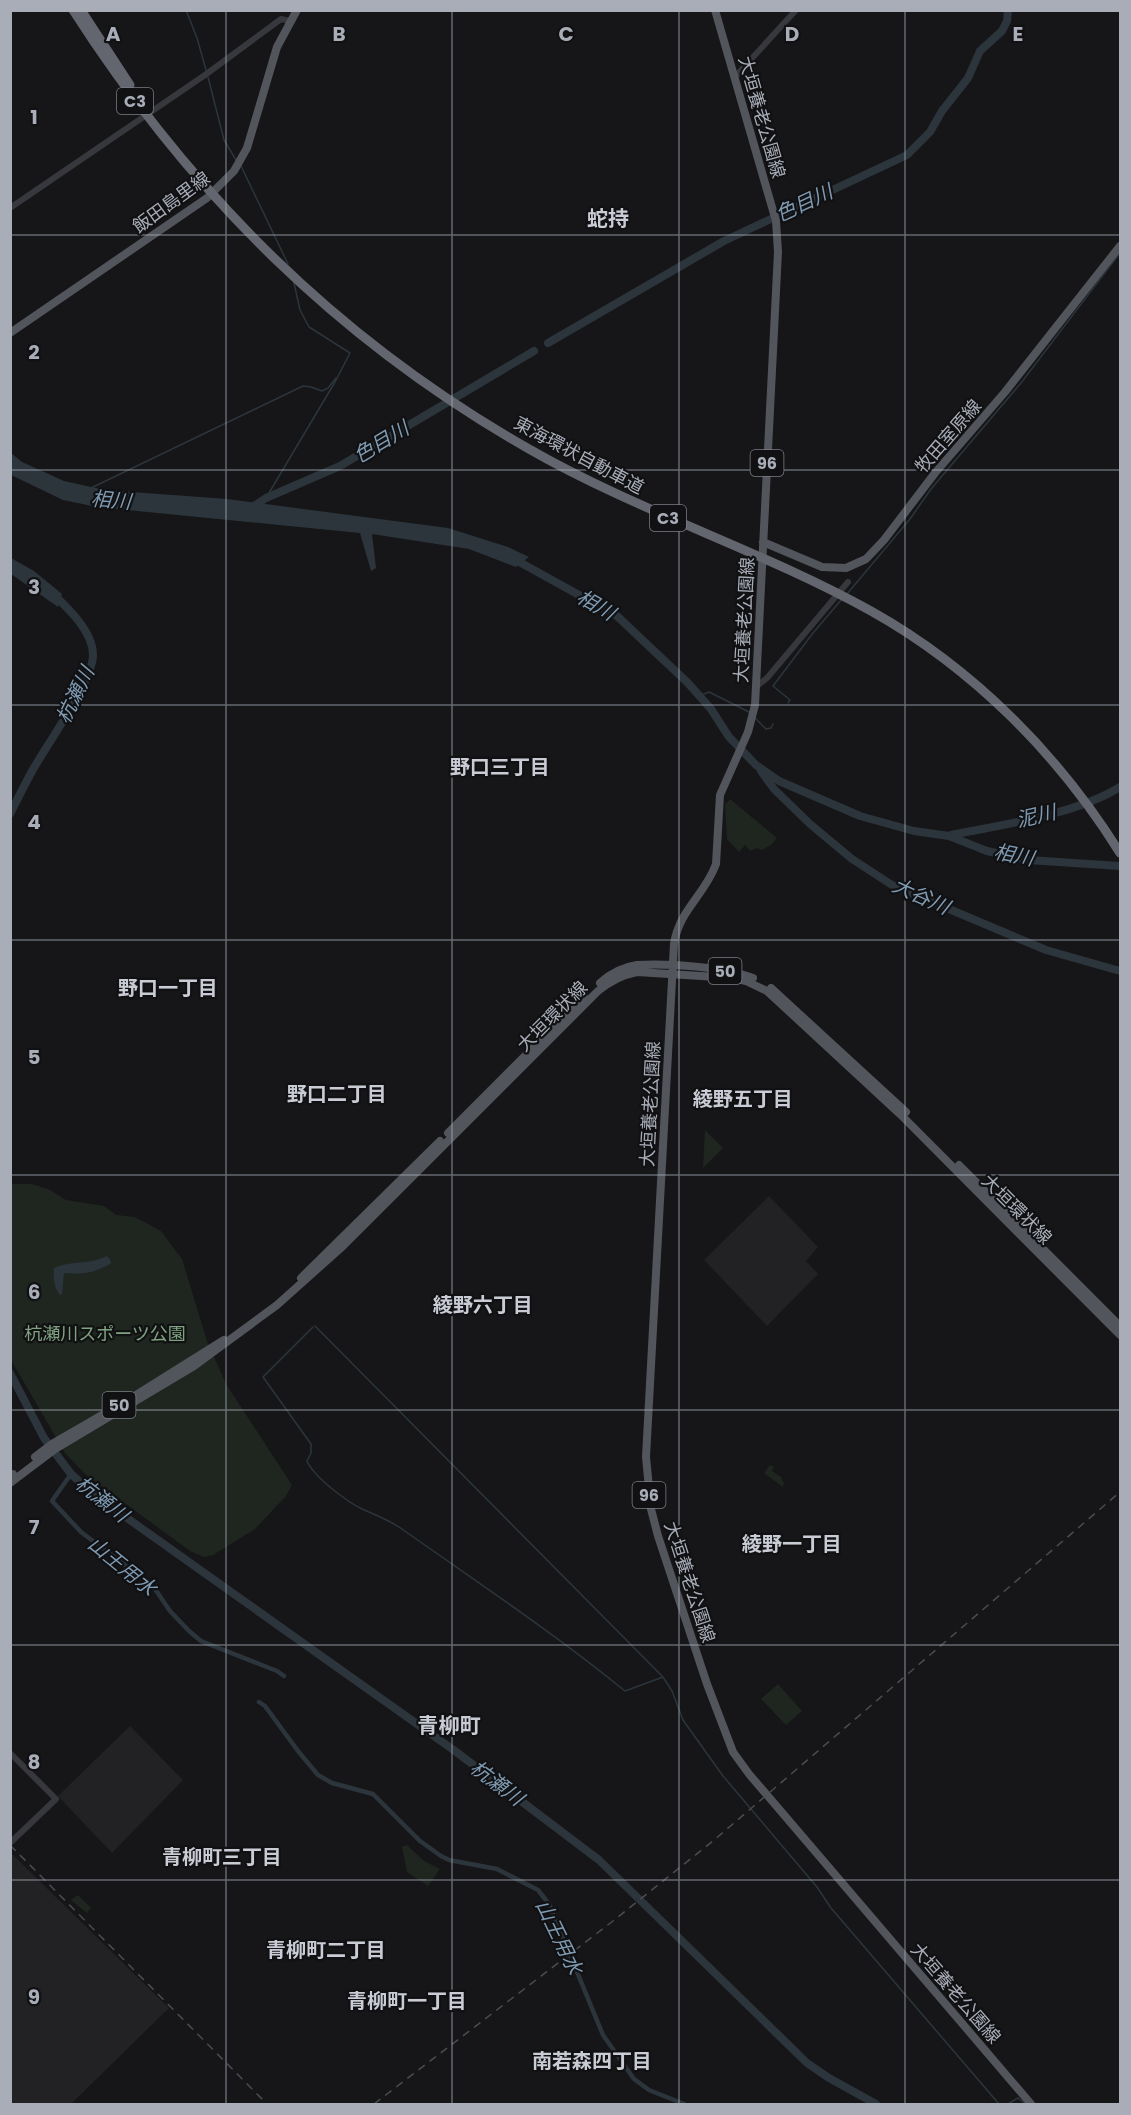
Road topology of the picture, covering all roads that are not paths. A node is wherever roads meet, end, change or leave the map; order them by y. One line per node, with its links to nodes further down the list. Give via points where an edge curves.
1 (73, 10): 8 (highway, 東海環状自動車道 / C3, bridge, via 130,96)
2 (81, 10): 8 (highway, 東海環状自動車道 / C3, bridge)
3 (297, 10): 6 (main road, 飯田島里線)
4 (715, 10): 7 (main road, 大垣養老公園線 / 96)
5 (796, 10): 7 (street)
6 (290, 21): 9 (street, via 280,19); 11 (main road, 飯田島里線, via 277,46 247,148 234,171 207,198)
7 (734, 78): 12 (main road, 大垣養老公園線 / 96, via 774,213 778,252)
8 (204, 187): 15 (highway, 東海環状自動車道 / C3, bridge, via 318,300 379,350 467,412 590,482 818,583 932,650 995,701 1040,747 1080,795)
9 (10, 208)
10 (1120, 246): 12 (main road, 牧田室原線, via 866,559 846,568 822,567)
11 (10, 333)
12 (763, 542): 14 (main road, 大垣養老公園線 / 96)
13 (848, 582): 14 (street)
14 (756, 687): 16 (main road, 大垣養老公園線 / 96, via 748,732 720,795 716,864 675,931)
15 (1120, 853)
16 (672, 970): 17 (main road, 大垣環状線 / 50, via 734,972 770,987 912,1118); 18 (main road, 大垣環状線 / 50, via 733,978 767,991 901,1114); 19 (main road, 大垣環状線 / 50, via 637,972 609,982 377,1213 260,1317 220,1346 52,1444); 22 (main road, 大垣養老公園線 / 96, via 646,1457 658,1536 736,1758)
17 (1120, 1326)
18 (1120, 1335)
19 (14, 1477)
20 (10, 1753): 21 (street, via 56,1799)
21 (10, 1844)
22 (1031, 2104)

